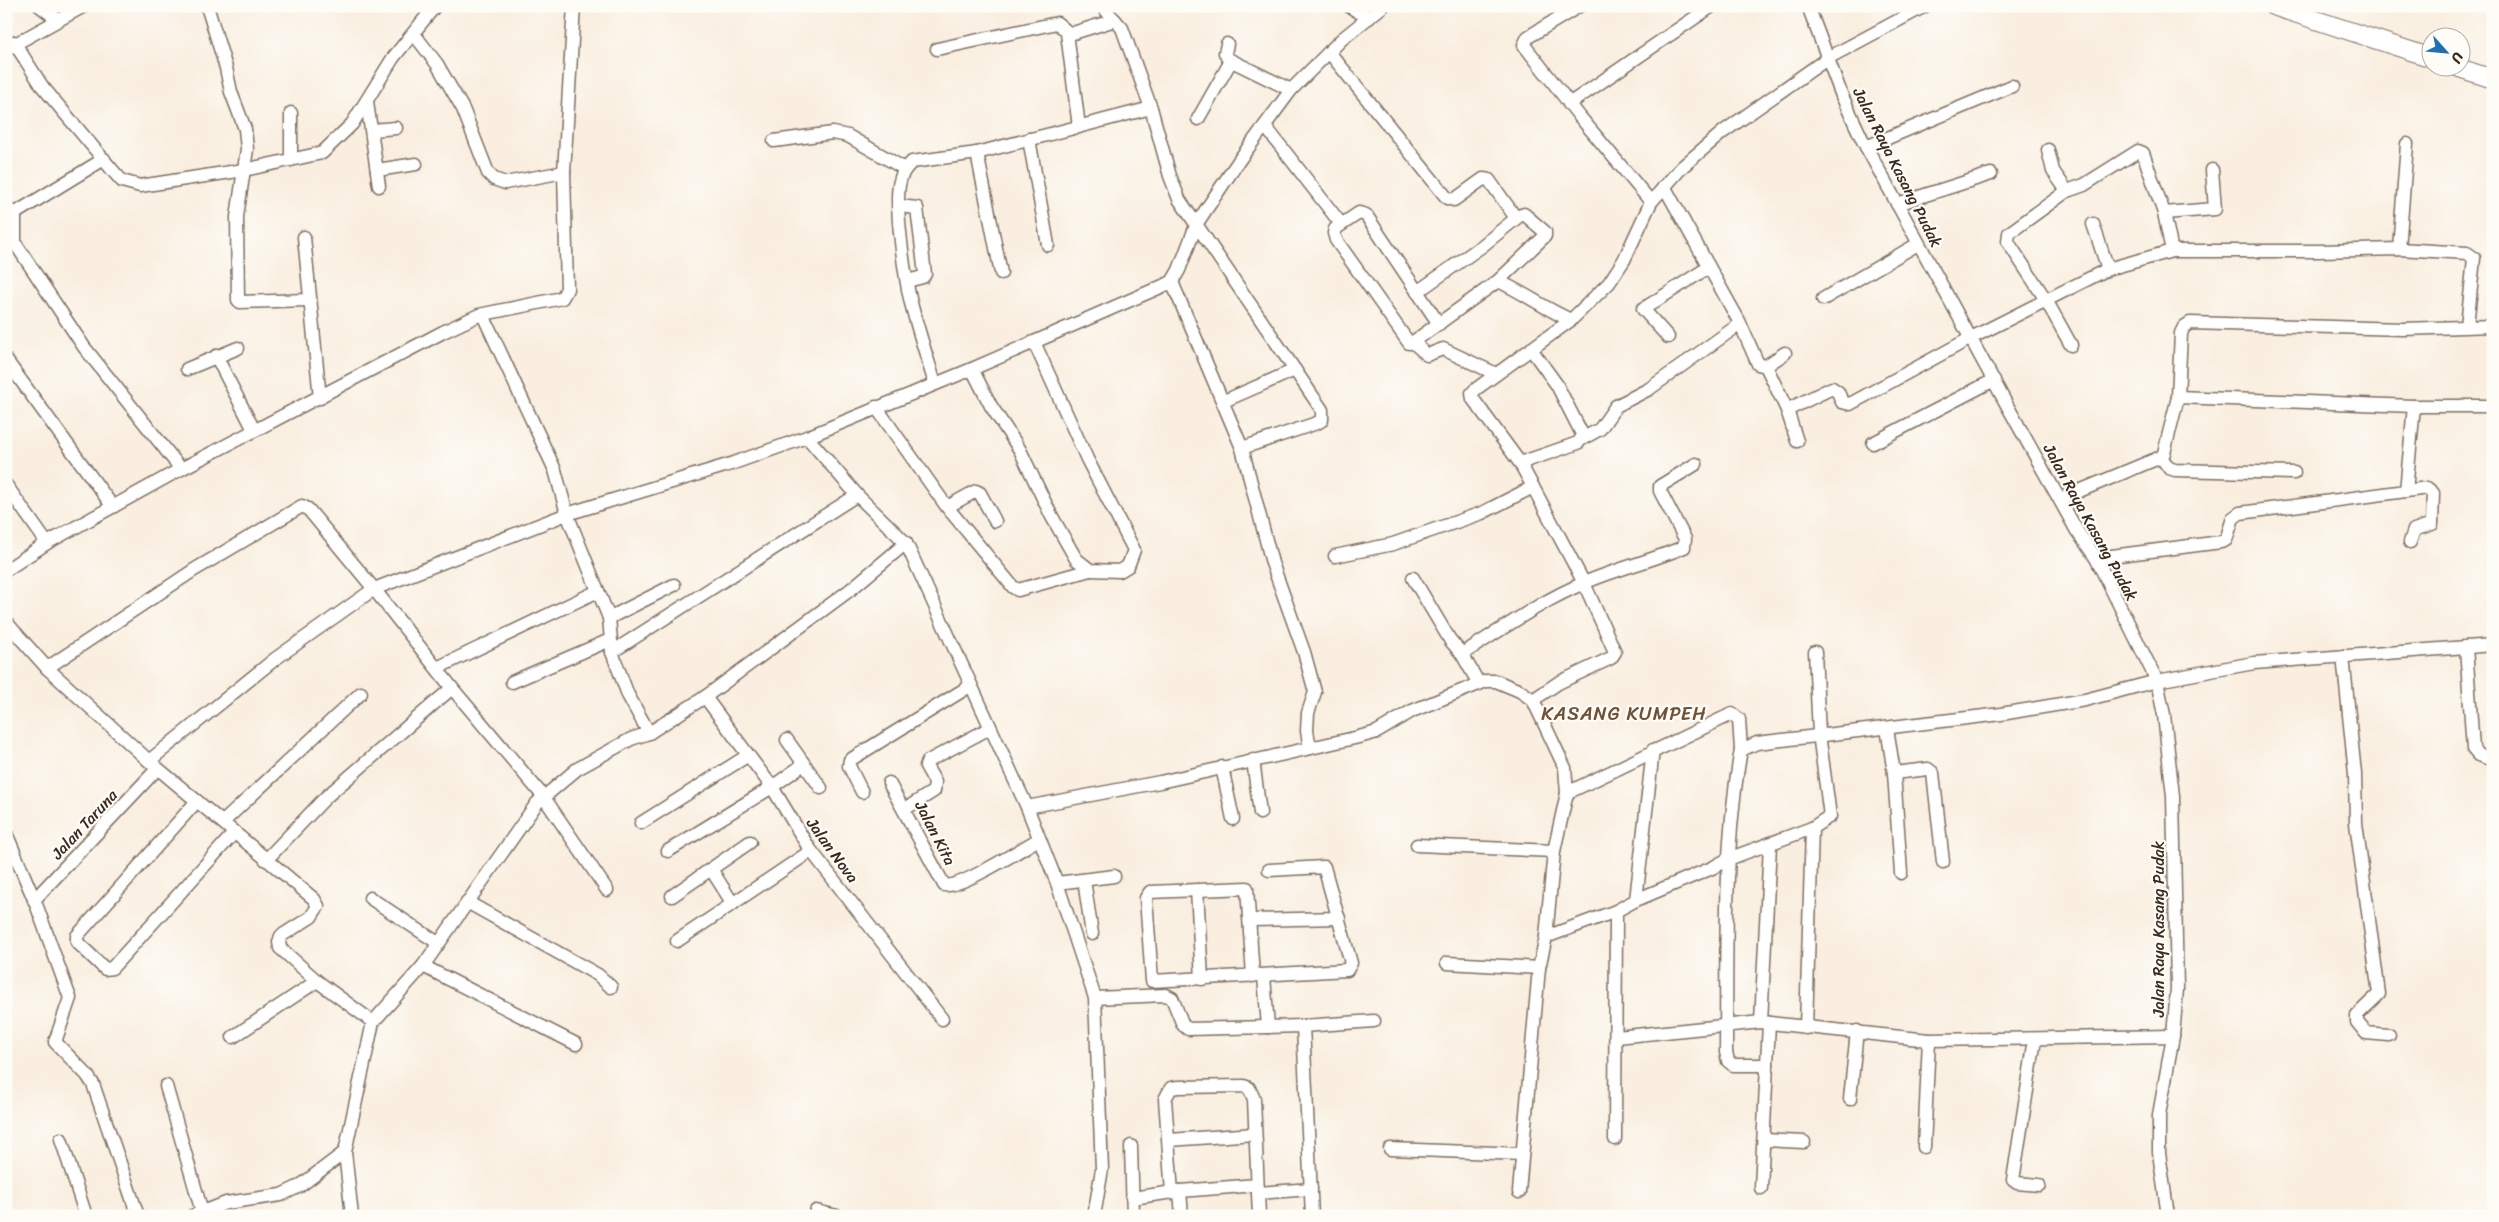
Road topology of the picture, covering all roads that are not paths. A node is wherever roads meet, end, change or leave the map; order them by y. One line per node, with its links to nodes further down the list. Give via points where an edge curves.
1 (40, 6): 15 (street)
2 (84, 6): 15 (street)
3 (207, 6): 49 (street, via 230,92 246,129)
4 (435, 6): 18 (street)
5 (574, 6): 52 (street)
6 (1102, 6): 16 (street)
7 (1349, 6): 14 (street)
8 (1383, 6): 14 (street)
9 (1579, 6): 31 (street, via 1524,42)
10 (1712, 6): 31 (street)
11 (1808, 6): 24 (street, Jalan Raya Kasang Pudak)
12 (1924, 6): 24 (street)
13 (2273, 6): 23 (highway)
14 (1369, 18): 22 (street)
15 (57, 19): 20 (street)
16 (1115, 20): 17 (street); 32 (street, via 1122,28)
17 (1067, 33): 21 (street, via 1057,23); 36 (street)
18 (414, 34): 30 (street, via 393,58); 52 (street, via 464,109 488,173 494,180 505,183)
19 (1227, 44): 25 (street, via 1226,54)
20 (10, 45): 45 (street)
21 (937, 49)
22 (1329, 52): 29 (street); 62 (street, via 1447,198 1454,200 1482,179 1489,180)
23 (2422, 55)
24 (1828, 58): 42 (street, Jalan Raya Kasang Pudak); 55 (street, via 1723,132)
25 (1231, 61): 29 (street); 34 (street)
26 (2472, 72): 27 (highway)
27 (2493, 79)
28 (2012, 86): 42 (street)
29 (1291, 90): 35 (street)
30 (367, 102): 38 (street); 46 (street, via 352,124 322,153)
31 (1569, 104): 57 (street)
32 (1151, 108): 36 (street); 63 (street, via 1179,199)
33 (290, 113): 46 (street)
34 (1198, 118)
35 (1265, 126): 63 (street); 64 (street)
36 (1079, 127): 39 (street)
37 (396, 128): 38 (street)
38 (372, 130): 50 (street)
39 (1029, 139): 44 (street); 68 (street)
40 (774, 141): 48 (street, via 832,133 848,136)
41 (2407, 144): 69 (street)
42 (1866, 147): 58 (street, Jalan Raya Kasang Pudak)
43 (2048, 150): 56 (street, via 2053,171)
44 (977, 153): 48 (street, via 912,162); 73 (street)
45 (104, 159): 49 (street, via 122,181 140,186); 60 (street)
46 (290, 160): 49 (street)
47 (416, 164): 50 (street)
48 (905, 168): 59 (street, via 899,188)
49 (244, 170): 79 (street, via 237,217 238,300)
50 (377, 170): 54 (street)
51 (2212, 170): 61 (street, via 2215,209)
52 (564, 172): 81 (street, via 567,289 562,298)
53 (1991, 174): 58 (street)
54 (379, 186)
55 (1664, 186): 57 (street); 71 (street)
56 (2067, 191): 61 (street, via 2084,185 2138,151 2143,153); 80 (street, via 2007,236)
57 (1651, 202): 82 (street, via 1624,260 1609,283)
58 (1897, 204): 67 (street, Jalan Raya Kasang Pudak)
59 (899, 206): 74 (street); 74 (street, via 916,208 925,274)
60 (10, 210): 120 (street, via 15,243 84,346)
61 (2164, 213): 70 (street)
62 (1516, 218): 75 (street, via 1524,214 1545,232 1545,236); 77 (street)
63 (1197, 223): 76 (street); 100 (street)
64 (1341, 224): 77 (street, via 1360,213 1366,215); 90 (street, via 1334,233 1336,240 1408,342)
65 (2094, 224): 72 (street)
66 (304, 237): 79 (street)
67 (1918, 244): 78 (street); 88 (street, Jalan Raya Kasang Pudak)
68 (1048, 245)
69 (2399, 249): 70 (street); 85 (street, via 2472,255)
70 (2172, 250): 72 (street)
71 (1709, 267): 84 (street); 87 (street, via 1643,309)
72 (2108, 269): 80 (street)
73 (1001, 273)
74 (907, 281): 103 (street)
75 (1498, 281): 82 (street); 83 (street)
76 (1172, 282): 89 (street, Jalan Taruna); 106 (street)
77 (1418, 292): 83 (street)
78 (1823, 299)
79 (309, 300): 105 (street)
80 (2046, 300): 88 (street); 91 (street)
81 (483, 315): 105 (street, via 443,332); 129 (street, via 555,470)
82 (1571, 320): 93 (street)
83 (1439, 324): 90 (street)
84 (1740, 324): 97 (street, via 1758,364); 113 (street, via 1649,389 1616,406 1600,430)
85 (2467, 326): 86 (street); 104 (street, via 2403,329 2190,323 2181,333)
86 (2493, 326)
87 (1668, 336)
88 (1971, 338): 102 (street, Jalan Raya Kasang Pudak); 110 (street, via 1850,404 1842,402 1838,392 1832,388)
89 (1034, 342): 99 (street, Jalan Taruna); 137 (street, via 1087,459 1134,550 1128,566 1120,571)
90 (1413, 342): 101 (street, via 1427,355 1443,349)
91 (2071, 345)
92 (238, 348): 95 (street)
93 (1530, 349): 101 (street); 113 (street, via 1557,385)
94 (1784, 353): 97 (street)
95 (216, 356): 98 (street); 111 (street)
96 (6, 360): 128 (street)
97 (1766, 366): 110 (street)
98 (187, 368)
99 (972, 369): 103 (street, Jalan Taruna); 137 (street, via 991,406 1020,450 1076,559)
100 (1295, 370): 106 (street); 116 (street, via 1322,410 1322,420)
101 (1494, 373): 118 (street, via 1472,393)
102 (1994, 380): 115 (street); 126 (street, Jalan Raya Kasang Pudak)
103 (935, 384): 109 (street, Jalan Taruna)
104 (2178, 397): 107 (street); 117 (street, via 2166,449)
105 (320, 398): 111 (street)
106 (1224, 400): 116 (street)
107 (2414, 406): 108 (street); 123 (street)
108 (2493, 406)
109 (876, 408): 112 (street, Jalan Taruna); 127 (street)
110 (1787, 410): 114 (street)
111 (254, 430): 120 (street)
112 (808, 437): 125 (street); 129 (street, Jalan Taruna)
113 (1582, 439): 118 (street)
114 (1797, 441)
115 (1873, 443)
116 (1242, 448): 166 (street, via 1272,563 1314,685 1308,713)
117 (2161, 457): 121 (street, via 2169,468 2175,470); 126 (street)
118 (1520, 462): 122 (street)
119 (1696, 464): 139 (street, via 1660,486 1685,539 1684,547 1650,562)
120 (181, 469): 128 (street)
121 (2294, 473)
122 (1533, 487): 134 (street, via 1482,513 1393,544); 139 (street)
123 (2406, 490): 131 (street, via 2427,488 2433,493 2432,524 2414,530); 135 (street, via 2240,512 2233,518 2226,540 2222,542)
124 (9, 493): 132 (street)
125 (857, 495): 133 (street); 146 (street)
126 (2060, 499): 135 (street, Jalan Raya Kasang Pudak)
127 (947, 506): 130 (street, via 976,491); 137 (street, via 1018,590)
128 (113, 507): 132 (street)
129 (568, 514): 141 (street, Jalan Taruna); 142 (street)
130 (995, 521)
131 (2410, 542)
132 (47, 543): 136 (street)
133 (906, 543): 156 (street); 159 (street, via 850,590)
134 (1335, 556)
135 (2096, 558): 153 (street, Jalan Raya Kasang Pudak)
136 (6, 570)
137 (1090, 570)
138 (1413, 578): 149 (street)
139 (1584, 583): 149 (street); 160 (street, via 1615,652 1612,658 1558,683)
140 (674, 585): 143 (street)
141 (374, 588): 151 (street, via 308,509 302,506 180,579); 152 (street); 173 (street, Jalan Taruna, via 275,659)
142 (598, 591): 143 (street); 152 (street)
143 (609, 618): 146 (street)
144 (6, 622): 151 (street)
145 (2493, 645): 147 (street)
146 (611, 646): 154 (street); 163 (street, via 628,695)
147 (2466, 647): 150 (street); 171 (street, via 2473,749 2478,755)
148 (1815, 652): 164 (street)
149 (1462, 654): 155 (street)
150 (2343, 656): 153 (street, via 2254,663); 240 (street, via 2355,774 2356,823 2379,994 2357,1015 2357,1022 2366,1033)
151 (47, 668): 173 (street)
152 (437, 668): 157 (street)
153 (2157, 681): 162 (street, via 2085,700); 241 (street, Jalan Raya Kasang Pudak, via 2173,796 2177,989)
154 (512, 682)
155 (1479, 684): 160 (street, via 1496,681); 166 (street, via 1412,711 1377,732)
156 (970, 686): 161 (street); 179 (street, via 850,760 849,766)
157 (452, 688): 181 (street); 200 (street, via 326,797)
158 (361, 693): 187 (street)
159 (705, 697): 163 (street); 169 (street, Jalan Nova)
160 (1533, 700): 180 (street, via 1563,762)
161 (990, 728): 183 (street); 184 (street, via 928,761 926,766 935,782 934,791)
162 (1887, 728): 164 (street); 175 (street)
163 (649, 733): 181 (street, via 631,738 577,769)
164 (1819, 734): 168 (street, via 1757,742); 189 (street, via 1831,809 1830,816)
165 (787, 740): 172 (street)
166 (1310, 748): 170 (street)
167 (1653, 750): 168 (street, via 1732,714 1738,719); 180 (street); 213 (street)
168 (1741, 750): 199 (street)
169 (747, 756): 177 (street, Jalan Nova); 188 (street)
170 (1253, 760): 174 (street); 185 (street)
171 (2493, 760)
172 (804, 764): 177 (street); 178 (street)
173 (153, 765): 182 (street); 212 (street, Jalan Taruna)
174 (1222, 766): 183 (street, via 1160,782); 186 (street)
175 (1894, 773): 201 (street, via 1928,769 1933,773); 204 (street)
176 (890, 782): 184 (street, Jalan Kita)
177 (772, 787): 196 (street, Jalan Nova); 197 (street)
178 (821, 788)
179 (862, 792)
180 (1567, 793): 198 (street)
181 (543, 796): 208 (street); 214 (street)
182 (197, 801): 187 (street); 190 (street, via 77,936 77,942 100,965 112,968)
183 (1027, 807): 192 (street)
184 (906, 809): 192 (street, Jalan Kita, via 944,885 948,886 962,882)
185 (1260, 813)
186 (1232, 819)
187 (223, 822): 190 (street)
188 (641, 823)
189 (1812, 828): 195 (street); 238 (street)
190 (235, 832): 200 (street)
191 (6, 833): 212 (street)
192 (1039, 839): 207 (street)
193 (750, 842): 202 (street)
194 (1417, 845): 198 (street)
195 (1770, 845): 199 (street); 234 (street)
196 (809, 848): 215 (street, via 808,854); 231 (street, Jalan Nova)
197 (668, 851)
198 (1554, 851): 220 (street)
199 (1728, 859): 213 (street); 236 (street)
200 (266, 860): 228 (street, via 314,899 318,906 311,917 281,936 279,942 280,948)
201 (1943, 862)
202 (711, 869): 210 (street); 215 (street)
203 (1269, 870): 217 (street, via 1324,867)
204 (1901, 873)
205 (1114, 876): 206 (street)
206 (1084, 880): 207 (street); 219 (street)
207 (1057, 883): 230 (street)
208 (607, 890)
209 (1197, 890): 218 (street, via 1246,888); 227 (street); 227 (street, via 1147,894 1150,978 1156,981)
210 (672, 896)
211 (370, 898): 222 (street)
212 (34, 900): 271 (street, via 70,998 55,1042 93,1084)
213 (1636, 900): 216 (street)
214 (467, 902): 222 (street); 229 (street, via 598,975)
215 (733, 904): 221 (street)
216 (1616, 911): 220 (street); 243 (street)
217 (1339, 918): 218 (street); 226 (street, via 1351,963 1347,970)
218 (1250, 920): 226 (street)
219 (1092, 934)
220 (1546, 937): 225 (street)
221 (677, 941)
222 (438, 943): 224 (street)
223 (1447, 963): 225 (street)
224 (423, 966): 233 (street); 246 (street)
225 (1539, 968): 260 (street)
226 (1259, 976): 227 (street); 237 (street)
227 (1202, 979)
228 (317, 981): 233 (street); 242 (street)
229 (611, 986)
230 (1096, 998): 237 (street, via 1166,995 1172,998 1183,1025 1188,1029); 274 (street, via 1102,1169)
231 (942, 1019)
232 (1374, 1021): 235 (street)
233 (373, 1022): 259 (street)
234 (1765, 1022): 236 (street); 238 (street); 247 (street)
235 (1303, 1026): 237 (street); 264 (street)
236 (1726, 1026): 243 (street); 247 (street, via 1728,1061 1733,1065)
237 (1268, 1027)
238 (1806, 1028): 239 (street)
239 (1857, 1031): 245 (street); 249 (street)
240 (2389, 1035)
241 (2173, 1036): 244 (street); 279 (street, Jalan Raya Kasang Pudak, via 2158,1116 2159,1153)
242 (232, 1037)
243 (1617, 1037): 253 (street)
244 (2035, 1039): 245 (street); 261 (street, via 2013,1180)
245 (1929, 1040): 257 (street)
246 (576, 1044)
247 (1767, 1065): 254 (street)
248 (166, 1086): 269 (street)
249 (1850, 1099)
250 (1254, 1134): 252 (street); 252 (street, via 1254,1099 1249,1088 1178,1087 1171,1088 1165,1099); 263 (street)
251 (61, 1139): 270 (street)
252 (1169, 1140): 265 (street)
253 (1615, 1140)
254 (1764, 1140): 255 (street); 262 (street)
255 (1804, 1142)
256 (1131, 1146): 267 (street)
257 (1924, 1146)
258 (1390, 1149): 260 (street)
259 (345, 1152): 269 (street, via 300,1186 281,1195 242,1200); 272 (street)
260 (1522, 1154): 266 (street)
261 (2039, 1185)
262 (1761, 1188)
263 (1257, 1189): 264 (street); 265 (street); 277 (street)
264 (1311, 1189): 278 (street)
265 (1176, 1192): 267 (street); 276 (street)
266 (1519, 1192)
267 (1132, 1198): 275 (street)
268 (816, 1211): 273 (street)
269 (197, 1214)
270 (86, 1216)
271 (138, 1216)
272 (352, 1216)
273 (837, 1216)
274 (1094, 1216)
275 (1133, 1216)
276 (1182, 1216)
277 (1259, 1216)
278 (1312, 1216)
279 (2168, 1216)

